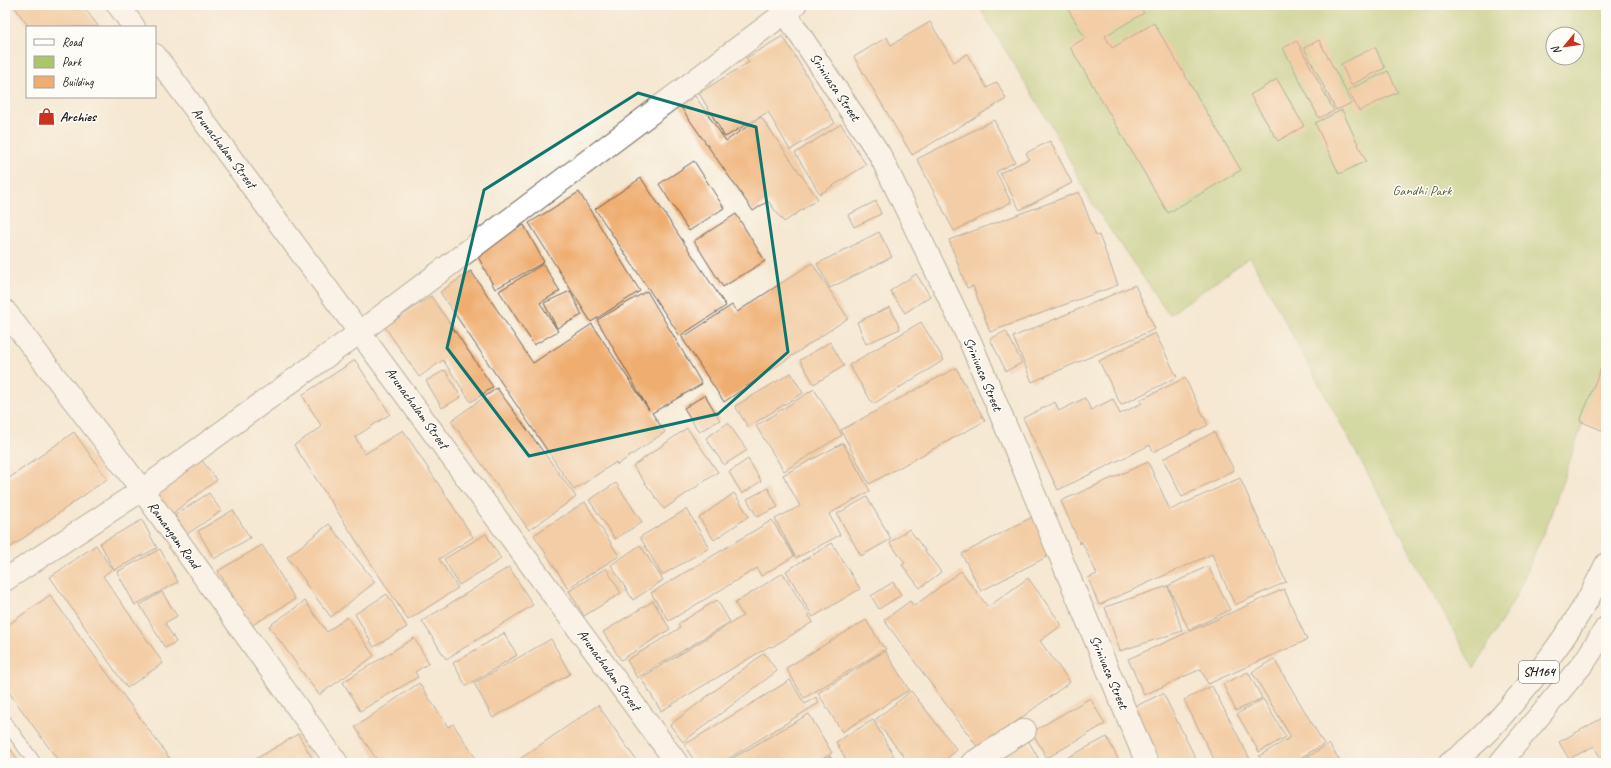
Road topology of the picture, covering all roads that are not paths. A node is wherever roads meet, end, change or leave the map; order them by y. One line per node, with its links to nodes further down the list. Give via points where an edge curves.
1 (118, 5): 3 (street)
2 (787, 8): 6 (street); 17 (street, Srinivasa Street, via 880,154 970,341)
3 (133, 26)
4 (156, 56): 6 (street, Arunachalam Street)
5 (5, 311): 7 (street, Ramangam Road)
6 (360, 332): 7 (street); 15 (street, Arunachalam Street)
7 (142, 490): 9 (street); 14 (street, Ramangam Road)
8 (1606, 564): 18 (street, SH164, via 1598,583 1564,638 1538,674 1495,725 1470,749)
9 (5, 580)
10 (1606, 628): 19 (street, SH164, via 1585,661)
11 (5, 721): 13 (lane)
12 (1025, 730): 16 (street)
13 (35, 763)
14 (337, 763)
15 (677, 763)
16 (972, 763)
17 (1147, 763)
18 (1450, 763)
19 (1500, 763)

